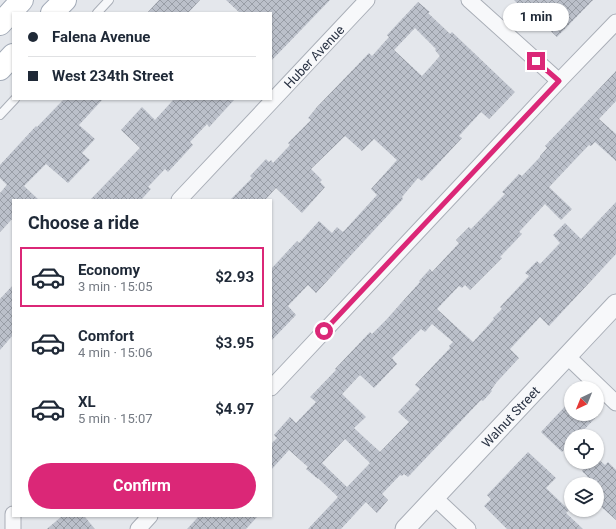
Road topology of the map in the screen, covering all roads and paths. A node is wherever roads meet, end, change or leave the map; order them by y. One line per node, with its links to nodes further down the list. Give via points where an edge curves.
1 (22, 0): 9 (main road)
2 (65, 0): 6 (main road)
3 (109, 0): 7 (lane)
4 (367, 0): 15 (street, Huber Avenue)
5 (470, 0): 12 (street)
6 (53, 12)
7 (98, 12)
8 (616, 22): 12 (street)
9 (0, 24)
10 (12, 56): 11 (main road)
11 (0, 69)
12 (559, 81): 18 (street)
13 (15, 100): 14 (lane)
14 (0, 115)
15 (180, 199)
16 (616, 304): 17 (street, Walnut Street)
17 (567, 356): 19 (street); 20 (street, Walnut Street)
18 (272, 387)
19 (616, 403)
20 (435, 498): 25 (street, Walnut Street); 26 (street)
21 (13, 517): 23 (street)
22 (149, 517): 24 (street)
23 (13, 529)
24 (138, 529)
25 (405, 529)
26 (468, 529)

